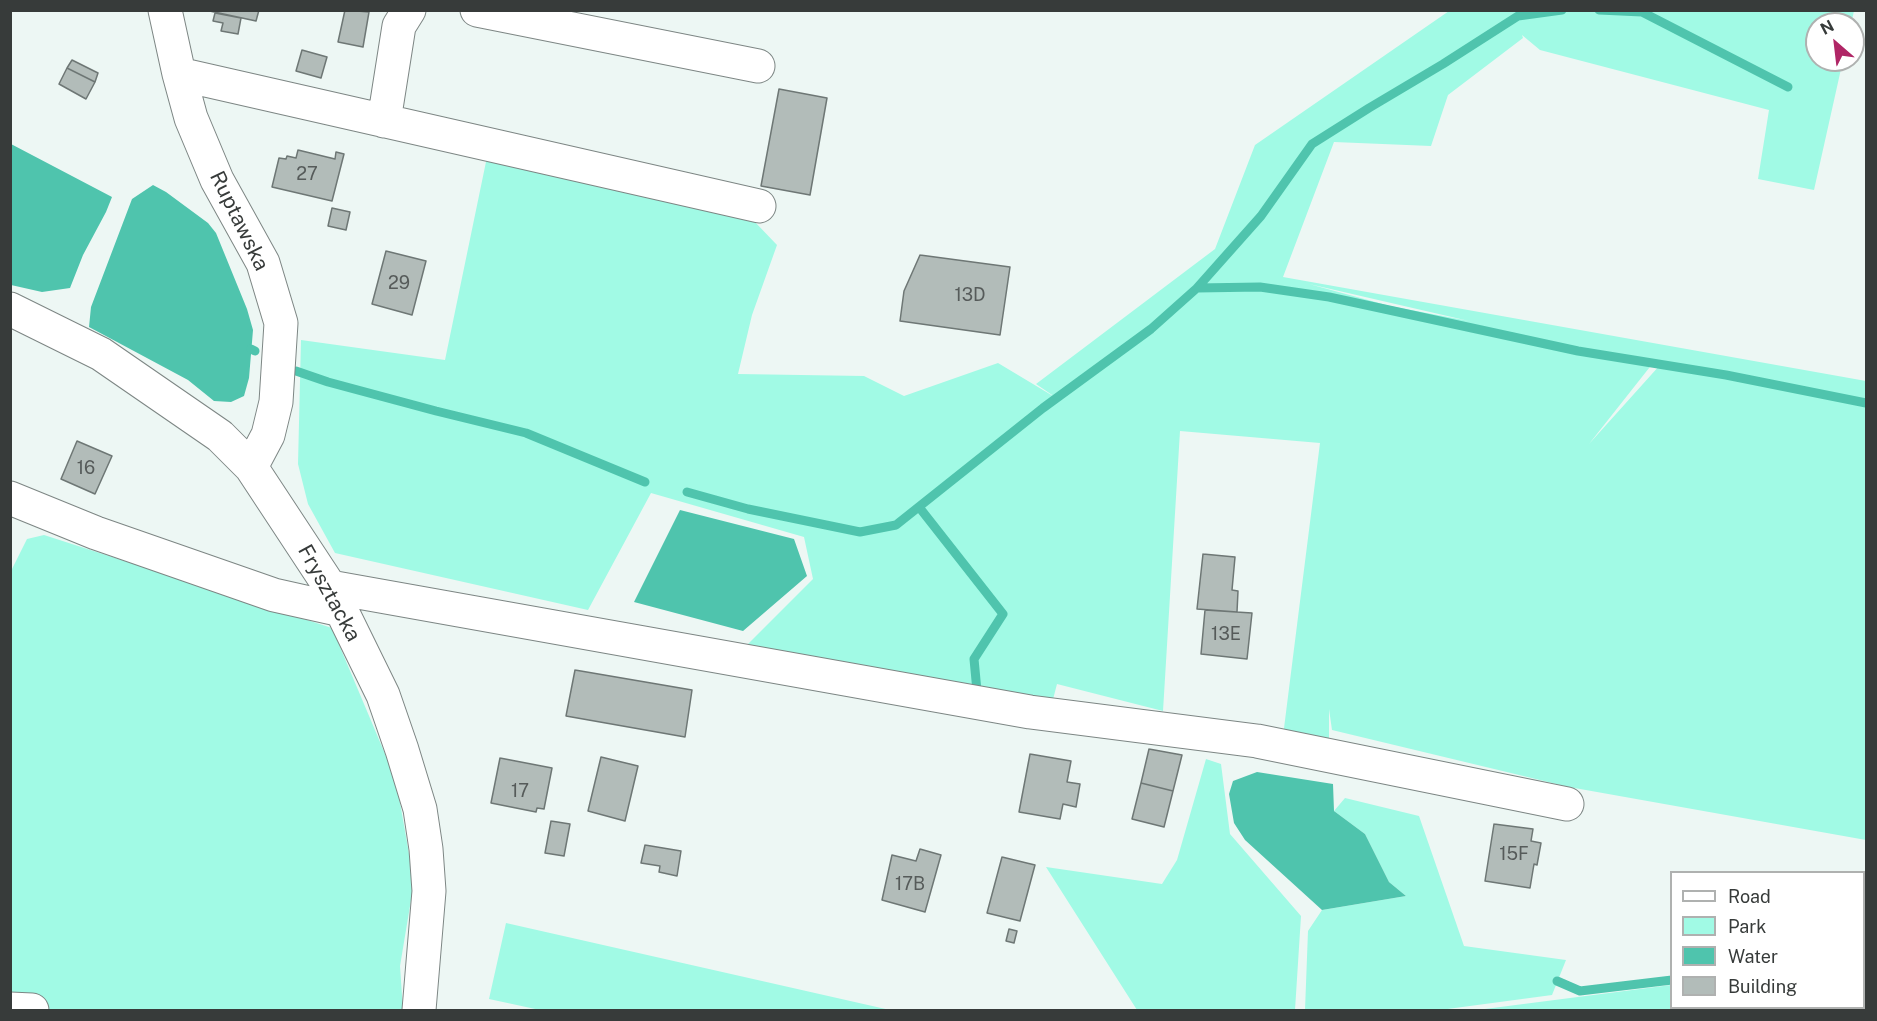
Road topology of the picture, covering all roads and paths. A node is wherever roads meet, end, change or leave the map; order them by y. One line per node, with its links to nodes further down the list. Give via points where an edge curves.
1 (165, 10): 5 (street, Ruptawska)
2 (409, 10): 6 (street, via 399,26)
3 (477, 10): 4 (street)
4 (758, 66)
5 (179, 74): 6 (street); 9 (street, Ruptawska, via 191,118 217,180 263,263 282,323 276,402 268,435)
6 (384, 121): 7 (street)
7 (759, 206)
8 (10, 309): 9 (street, Frysztacka, via 100,354 220,436)
9 (251, 467): 11 (street, Frysztacka)
10 (10, 498): 11 (street, via 96,533 274,595)
11 (335, 598): 12 (street, via 1030,712 1257,741); 15 (street, Frysztacka, via 383,695 420,809 429,891)
12 (1567, 804)
13 (10, 1009): 14 (street)
14 (32, 1011)
15 (419, 1011)

